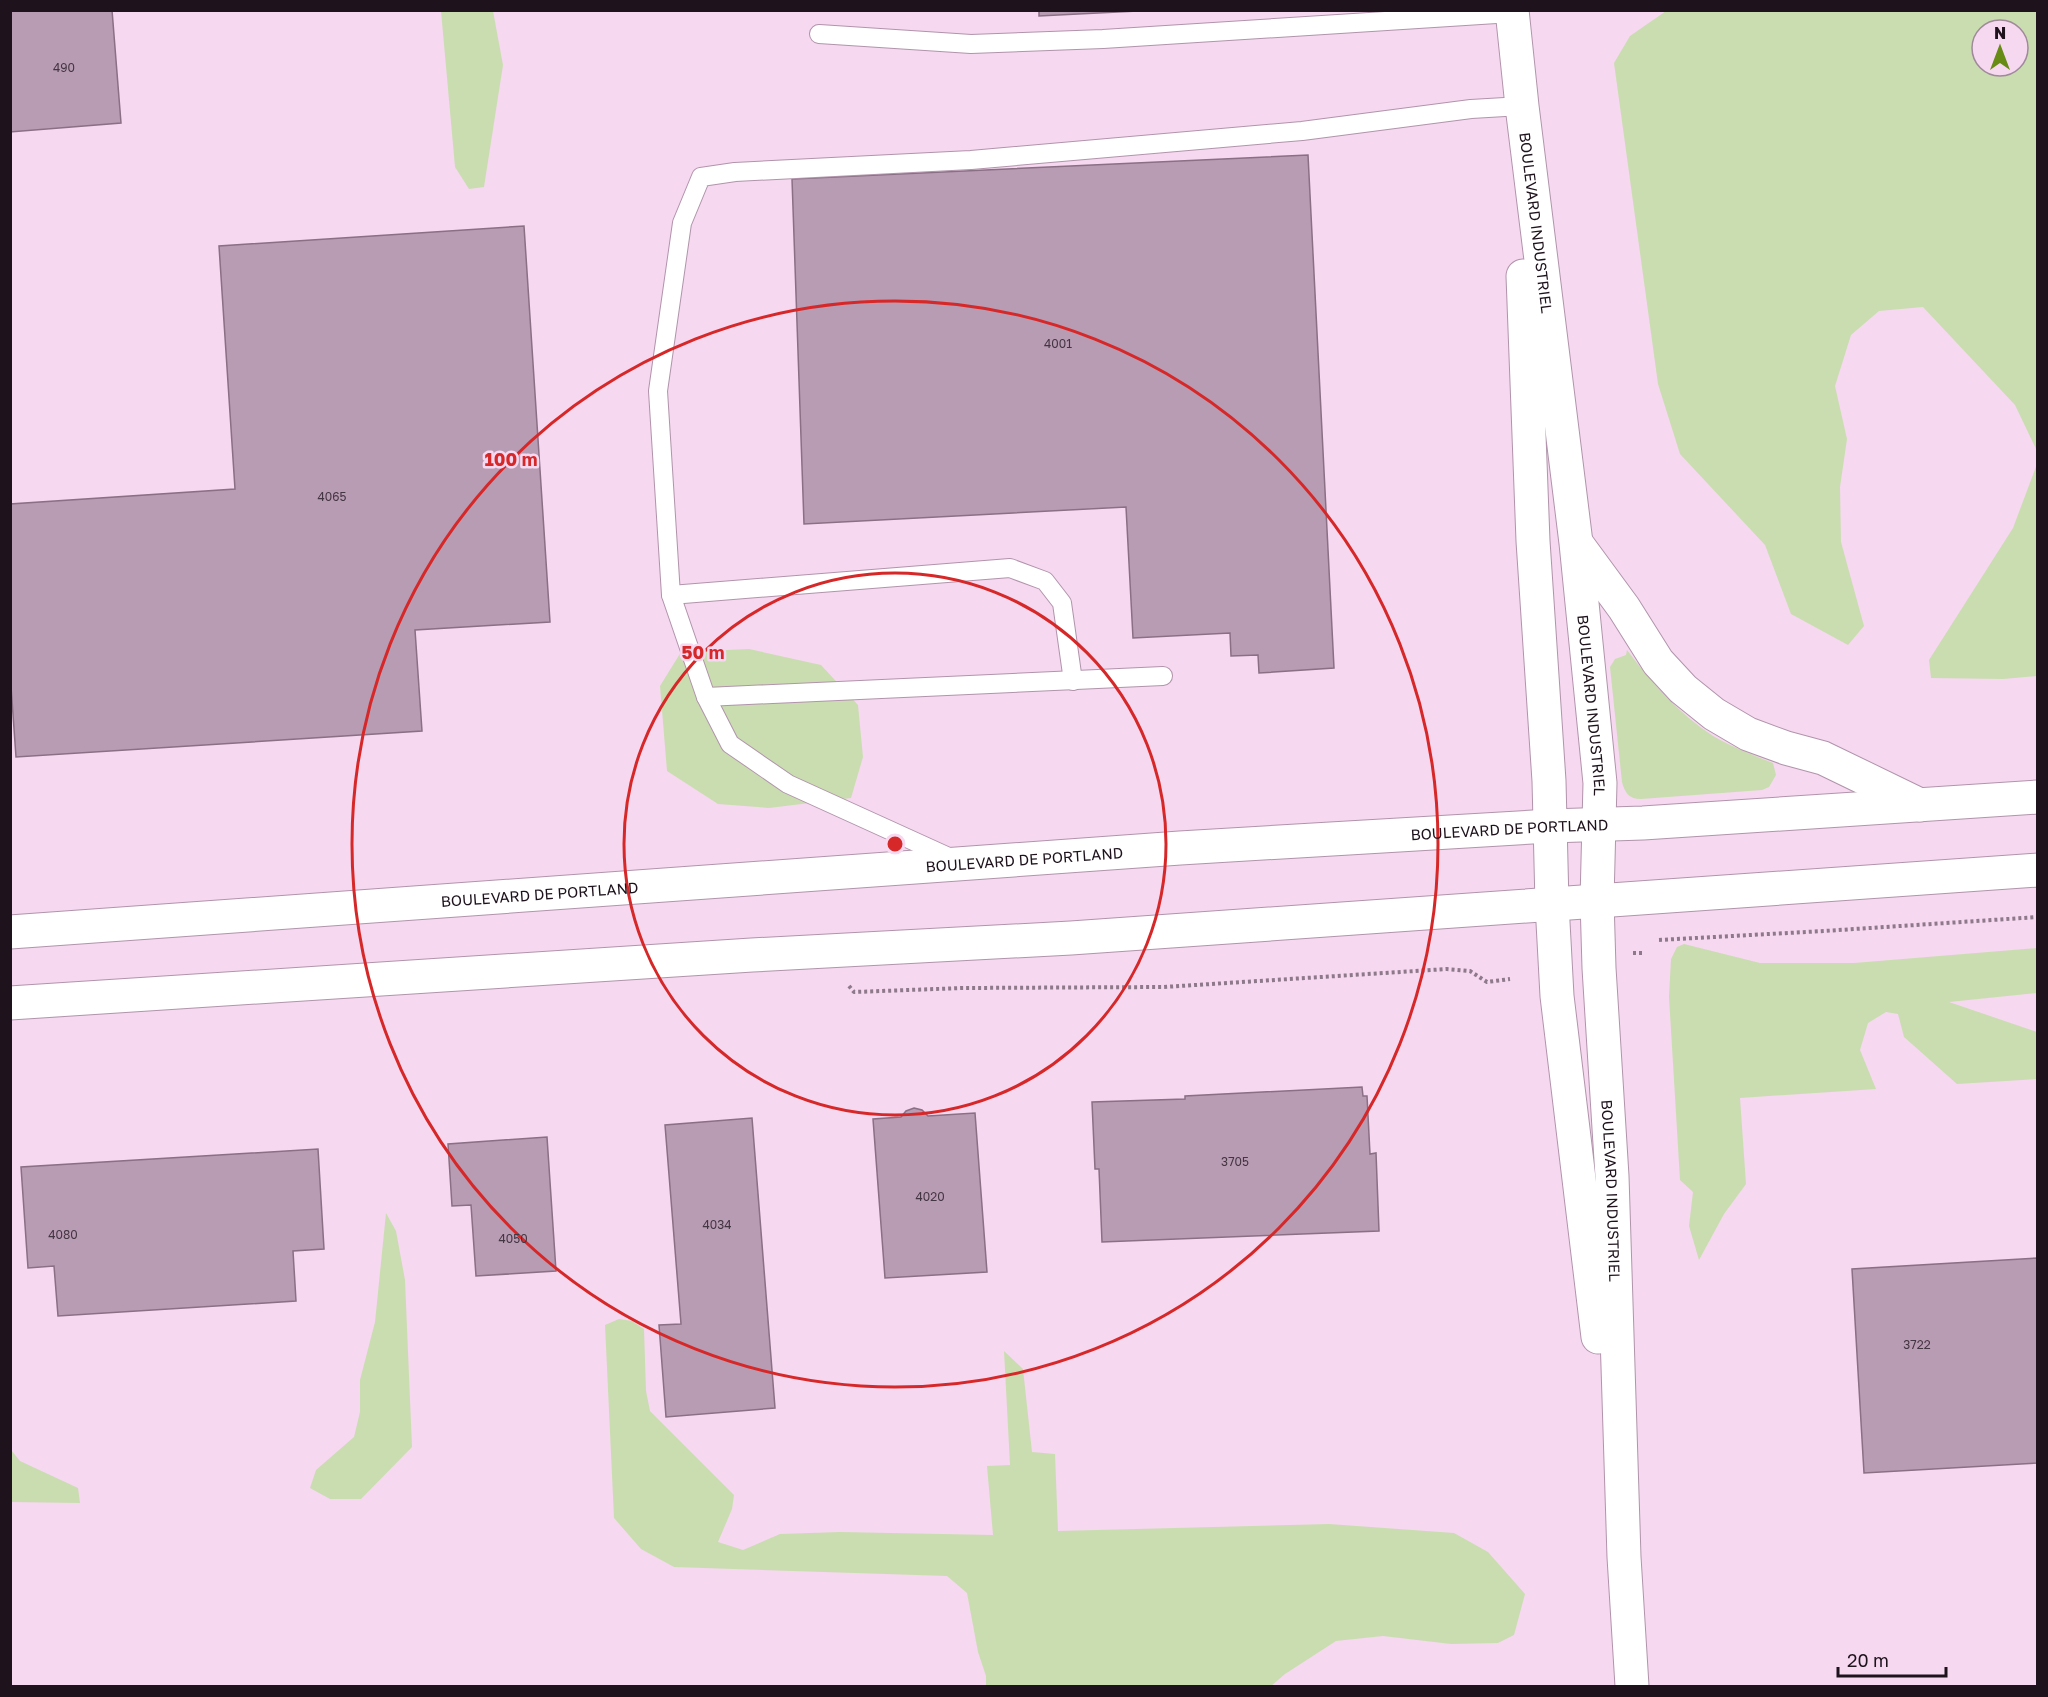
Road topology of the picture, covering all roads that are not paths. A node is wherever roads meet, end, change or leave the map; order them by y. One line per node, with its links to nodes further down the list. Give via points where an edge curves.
1 (1513, 20): 2 (lane, via 971,44); 3 (main road, BOULEVARD INDUSTRIEL)
2 (819, 34)
3 (1519, 106): 4 (main road, BOULEVARD INDUSTRIEL); 5 (lane, via 1302,131 971,160 701,177 682,223 658,391); 12 (main road, BOULEVARD INDUSTRIEL, via 1533,541)
4 (1576, 543): 10 (main road, via 1658,662 1714,714 1748,734 1823,758); 11 (main road, BOULEVARD INDUSTRIEL, via 1600,783)
5 (671, 596): 7 (lane, via 1010,568 1045,581 1062,603); 8 (lane)
6 (1163, 676): 7 (lane)
7 (1073, 681): 8 (lane)
8 (706, 697): 13 (lane, via 730,744 788,784)
9 (2037, 797): 10 (main road, BOULEVARD DE PORTLAND)
10 (1922, 805): 11 (main road, BOULEVARD DE PORTLAND)
11 (1599, 825): 12 (main road, BOULEVARD DE PORTLAND); 15 (main road, BOULEVARD INDUSTRIEL)
12 (1550, 826): 13 (main road, BOULEVARD DE PORTLAND); 16 (main road, BOULEVARD INDUSTRIEL)
13 (963, 864): 17 (main road, BOULEVARD DE PORTLAND)
14 (2037, 870): 15 (main road)
15 (1597, 900): 16 (main road); 19 (main road, BOULEVARD INDUSTRIEL, via 1612,1176)
16 (1552, 904): 18 (main road, via 1071,938); 19 (main road, BOULEVARD INDUSTRIEL, via 1557,996)
17 (10, 932)
18 (10, 1003)
19 (1624, 1557): 20 (main road, BOULEVARD INDUSTRIEL)
20 (1632, 1686)

